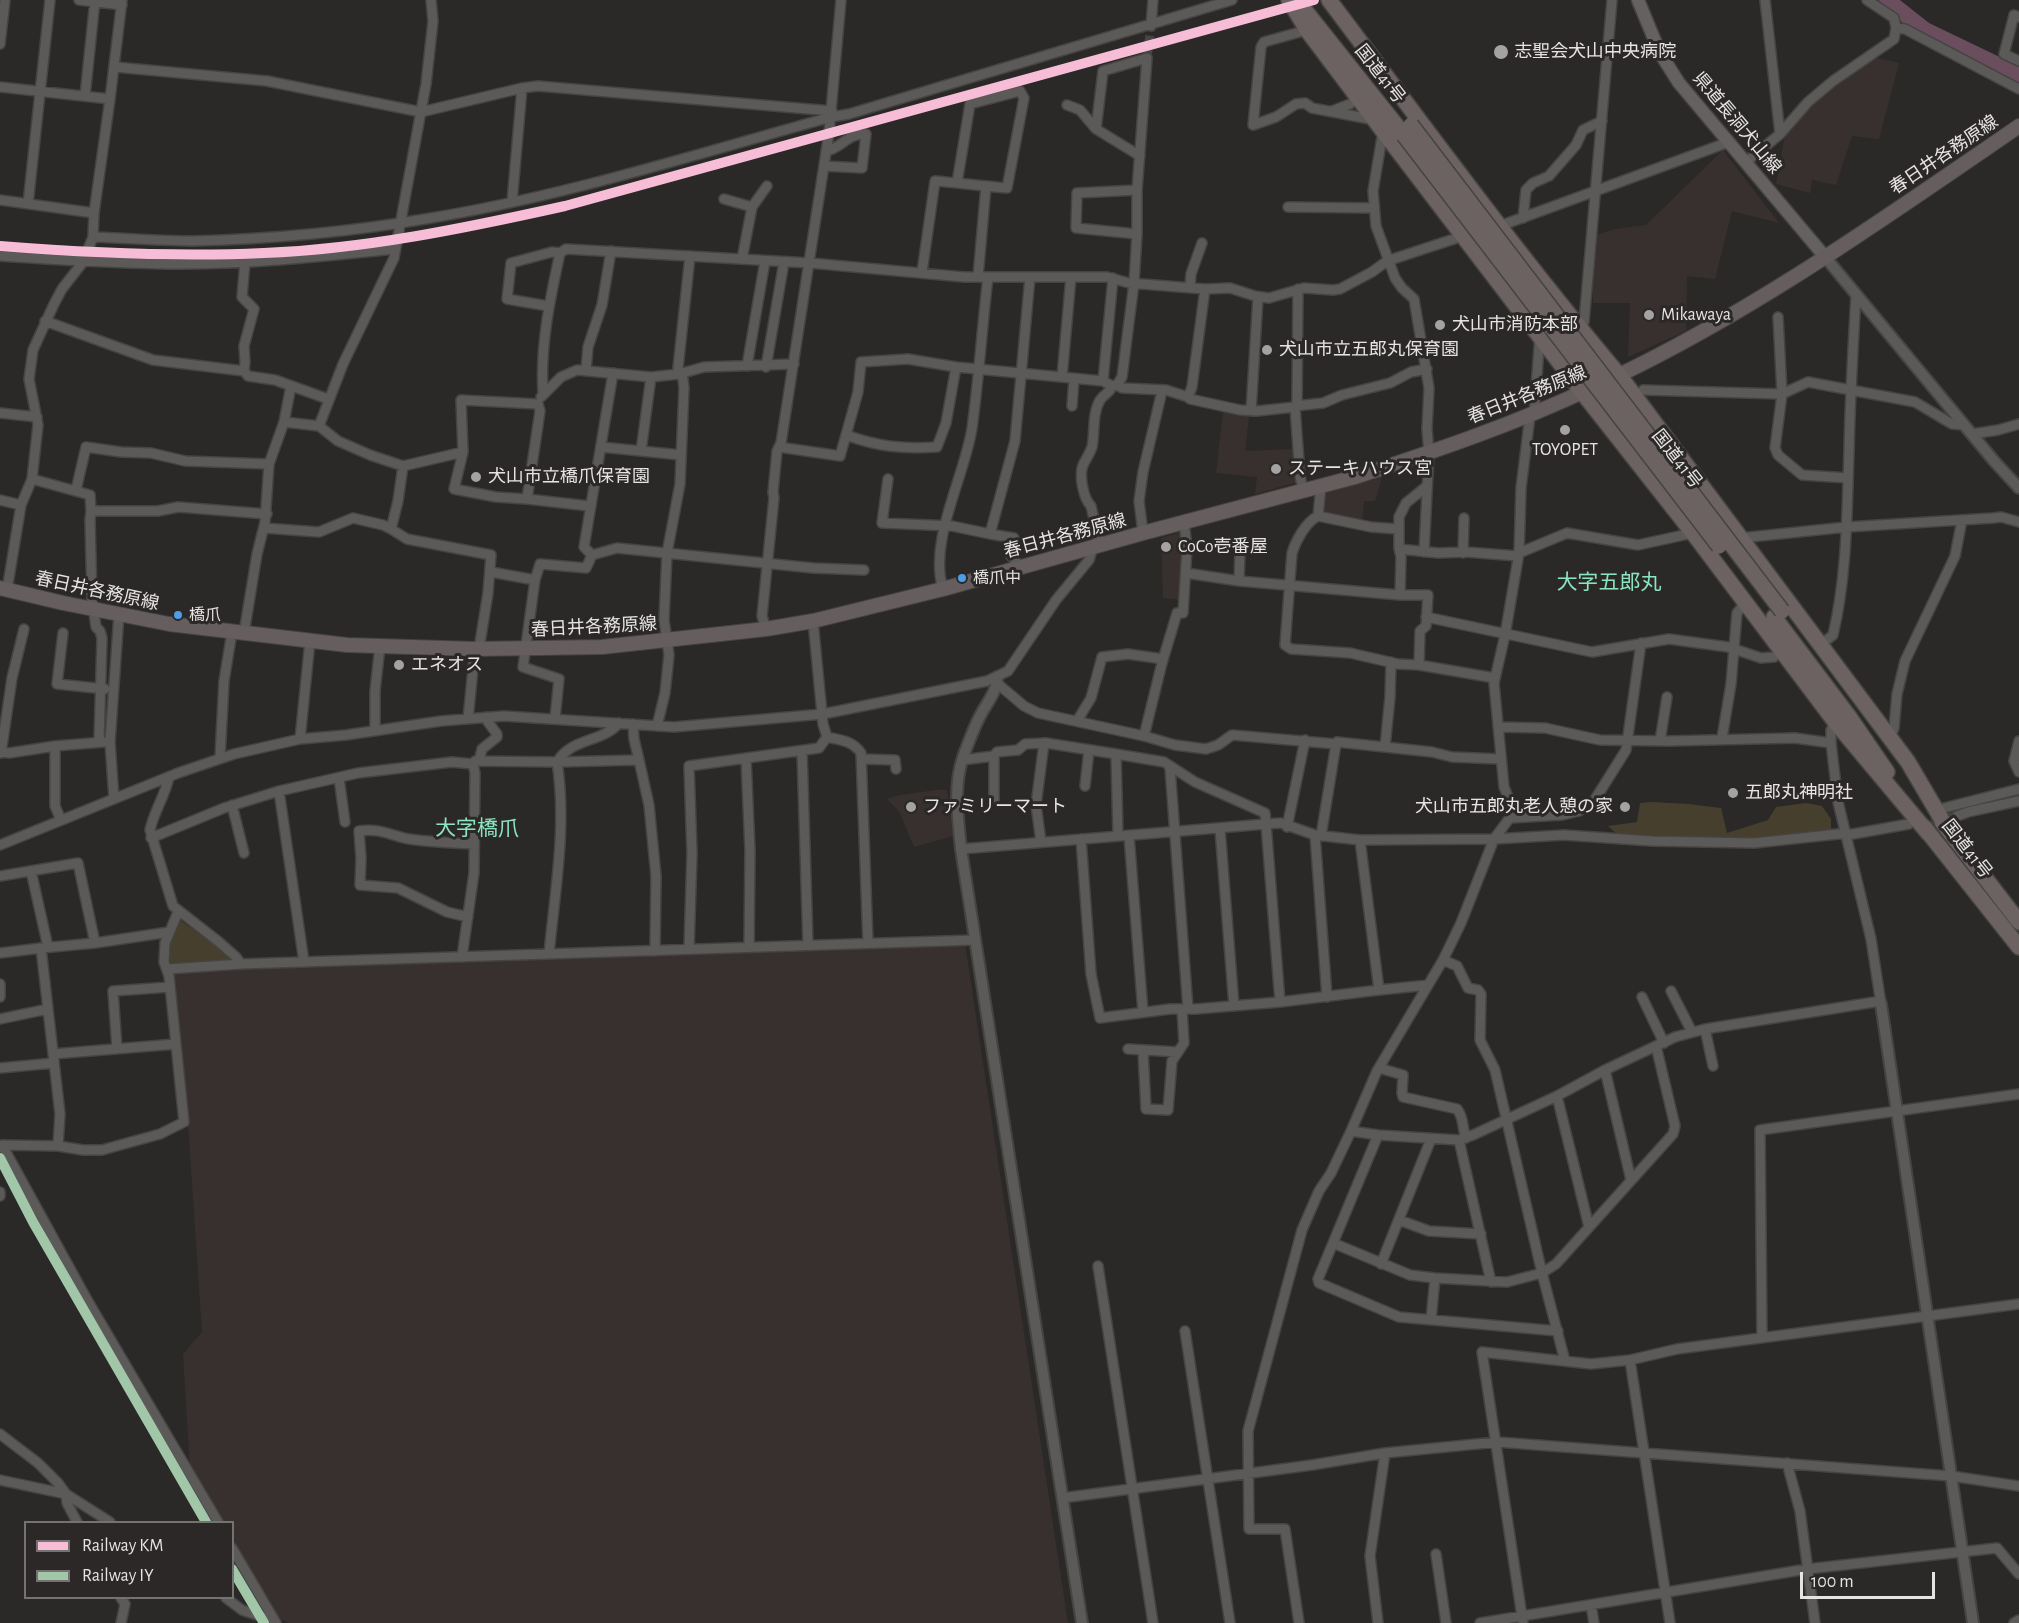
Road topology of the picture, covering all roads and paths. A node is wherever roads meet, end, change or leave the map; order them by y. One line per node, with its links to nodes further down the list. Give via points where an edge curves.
1 (5, 0): 22 (street)
2 (50, 0): 28 (street)
3 (80, 0): 16 (street)
4 (432, 0): 33 (street, via 434,21)
5 (841, 0): 35 (street)
6 (1153, 0): 19 (street)
7 (1232, 0): 19 (street)
8 (1289, 0): 21 (highway)
9 (1297, 0): 40 (highway, 国道41号)
10 (1316, 0): 40 (highway, 国道41号)
11 (1329, 0): 62 (highway)
12 (1612, 0): 36 (street)
13 (1638, 0): 42 (main road, 県道長洞犬山線, via 1660,52 1679,83)
14 (1765, 0): 41 (street)
15 (1867, 0): 20 (street, via 1894,18)
16 (94, 1): 17 (street); 29 (street)
17 (122, 3): 24 (street)
18 (2019, 17): 23 (street, via 2014,15 2004,54)
19 (1151, 26): 35 (street, via 849,114)
20 (1896, 27): 27 (street); 41 (street, via 1894,39 1824,88)
21 (1307, 30): 30 (highway); 34 (street, via 1261,46 1253,125 1296,104 1305,103)
22 (0, 44)
23 (2019, 61)
24 (115, 67): 31 (street); 33 (street, via 267,81)
25 (0, 87): 28 (street)
26 (522, 88): 33 (street); 35 (street, via 538,86); 54 (street)
27 (2019, 89)
28 (40, 91): 29 (street); 55 (street)
29 (85, 96): 31 (street)
30 (1358, 98): 34 (street); 37 (highway)
31 (110, 99): 59 (street)
32 (1067, 105): 39 (street, via 1080,110)
33 (421, 112): 61 (street)
34 (1330, 112): 37 (street)
35 (831, 114): 43 (street); 54 (street)
36 (1602, 121): 51 (street); 60 (street, via 1583,130 1576,145 1549,176 1526,190)
37 (1379, 125): 58 (street); 64 (highway)
38 (2019, 126): 72 (main road, 春日井各務原線)
39 (1096, 129): 44 (street); 44 (street, via 1102,71 1147,58)
40 (1407, 130): 192 (highway, 国道41号, bridge)
41 (1780, 134): 45 (street)
42 (1729, 142): 45 (main road, 県道長洞犬山線); 51 (street)
43 (826, 151): 46 (street); 46 (street, via 846,139 866,134 862,168)
44 (1140, 156): 50 (street)
45 (1746, 162): 72 (main road, 県道長洞犬山線)
46 (824, 166): 79 (street)
47 (957, 183): 49 (street); 49 (street, via 970,104 1020,91 1024,98 1007,188); 80 (street, via 935,181)
48 (767, 186): 56 (street)
49 (986, 186): 81 (street)
50 (1137, 190): 63 (street); 63 (street, via 1077,193 1076,228)
51 (1597, 191): 60 (street); 94 (street, via 1584,322)
52 (724, 199): 56 (street)
53 (0, 200): 55 (street)
54 (512, 202): 61 (street)
55 (28, 204): 59 (street)
56 (752, 207): 73 (street)
57 (1288, 207): 58 (street)
58 (1374, 208): 75 (street)
59 (94, 213): 65 (street)
60 (1523, 218): 62 (street)
61 (401, 223): 65 (street, via 193,241); 67 (street)
62 (1499, 226): 64 (street); 94 (highway)
63 (1137, 234): 85 (street)
64 (1463, 236): 75 (street); 95 (highway)
65 (93, 237): 76 (street)
66 (1202, 243): 86 (street)
67 (395, 249): 77 (street); 121 (street)
68 (611, 251): 69 (street, via 566,249); 71 (street); 102 (street)
69 (560, 253): 91 (street); 91 (street, via 511,263 507,300)
70 (0, 256): 76 (street)
71 (690, 256): 73 (street); 105 (street)
72 (1826, 258): 89 (street); 107 (main road, 春日井各務原線, via 1742,309)
73 (742, 259): 74 (street)
74 (765, 261): 78 (street); 97 (street)
75 (1388, 261): 88 (street, via 1340,289); 101 (street, via 1398,283 1414,299)
76 (83, 262): 77 (street); 93 (street, via 62,289)
77 (245, 262): 103 (street, via 242,297 254,309 243,346)
78 (784, 262): 79 (street); 98 (street)
79 (810, 263): 80 (street); 96 (street)
80 (922, 272): 81 (street)
81 (983, 277): 82 (street); 100 (street)
82 (1029, 277): 83 (street); 106 (street)
83 (1071, 277): 84 (street); 109 (street)
84 (1113, 278): 85 (street); 111 (street)
85 (1134, 283): 86 (street); 113 (street, via 1122,377)
86 (1190, 288): 87 (street)
87 (1205, 289): 90 (street, via 1230,288); 120 (street)
88 (1298, 289): 90 (street, via 1269,298); 124 (street)
89 (1856, 295): 116 (street); 132 (street)
90 (1258, 297): 125 (street)
91 (549, 306): 118 (street, via 544,334)
92 (1778, 317): 119 (street)
93 (45, 321): 103 (street, via 153,360); 128 (street, via 30,366)
94 (1579, 328): 107 (highway)
95 (1540, 335): 117 (highway); 127 (street)
96 (794, 364): 98 (street); 135 (street)
97 (747, 366): 98 (street); 105 (street, via 704,367)
98 (766, 367)
99 (956, 367): 100 (street); 133 (street, via 908,358 861,362 858,392); 133 (street, via 946,423 937,447 894,448)
100 (978, 369): 106 (street); 161 (street, via 971,430)
101 (1427, 369): 124 (street, via 1323,403); 138 (street)
102 (586, 370): 104 (street); 118 (street, via 567,373)
103 (244, 371): 112 (street, via 248,376)
104 (613, 373): 108 (street); 134 (street)
105 (679, 374): 108 (street); 139 (street, via 684,388)
106 (1022, 374): 109 (street); 168 (street, via 1016,441)
107 (1619, 375): 117 (main road, 春日井各務原線); 169 (highway)
108 (651, 377): 136 (street)
109 (1062, 377): 110 (street)
110 (1074, 379): 111 (street); 123 (street)
111 (1103, 381): 113 (street)
112 (291, 386): 121 (street); 129 (street)
113 (1115, 386): 115 (street); 170 (street, via 1101,399 1092,449 1082,467)
114 (1642, 390): 119 (street)
115 (1162, 391): 120 (street); 166 (street, via 1139,501)
116 (1850, 391): 119 (street, via 1808,382); 132 (street, via 1915,402); 143 (street)
117 (1582, 392): 127 (main road, 春日井各務原線); 167 (highway)
118 (543, 393): 122 (street)
119 (1782, 394): 143 (street, via 1775,448 1778,455 1802,475)
120 (1188, 397): 125 (street)
121 (328, 399): 131 (street)
122 (538, 404): 137 (street, via 461,400); 150 (street)
123 (1072, 406)
124 (1295, 406): 125 (street); 149 (street)
125 (1251, 411)
126 (0, 413): 128 (street)
127 (1532, 415): 138 (main road, 春日井各務原線); 176 (street, via 1521,488)
128 (37, 417): 142 (street)
129 (284, 422): 131 (street); 140 (street)
130 (2019, 424): 132 (street, via 1998,430)
131 (319, 426): 141 (street, via 338,441)
132 (1968, 429): 147 (street)
133 (846, 435): 135 (street, via 840,456)
134 (601, 447): 136 (street); 153 (street)
135 (779, 447): 178 (street)
136 (641, 451): 139 (street)
137 (463, 452): 141 (street); 150 (street, via 454,489)
138 (1429, 453): 145 (main road, 春日井各務原線); 146 (street)
139 (681, 455): 174 (street, via 680,484)
140 (269, 464): 148 (street, via 185,461 151,453 86,447); 155 (street)
141 (403, 466): 164 (street)
142 (32, 478): 148 (street); 152 (street)
143 (1848, 478): 162 (street)
144 (888, 479): 161 (street, via 882,523)
145 (1321, 486): 149 (main road, 春日井各務原線); 156 (street)
146 (1427, 486): 165 (street, via 1406,503); 173 (street)
147 (2019, 488)
148 (76, 490): 154 (street, via 90,495)
149 (1303, 490): 159 (main road, 春日井各務原線)
150 (527, 499): 153 (street)
151 (0, 500): 152 (street)
152 (21, 505): 186 (street)
153 (589, 506): 177 (street, via 584,547)
154 (91, 511): 155 (street, via 158,511 178,507); 190 (street)
155 (267, 514): 163 (street)
156 (1318, 516): 165 (street); 185 (street, via 1294,546)
157 (1464, 518): 175 (street)
158 (1962, 520): 160 (street, via 2001,517); 162 (street); 231 (street, via 1955,556 1905,661)
159 (1184, 522): 166 (main road, 春日井各務原線); 182 (street)
160 (2019, 522)
161 (946, 526): 168 (street); 187 (street, via 938,560)
162 (1847, 527): 169 (street); 200 (street, via 1839,601 1833,635)
163 (264, 528): 164 (street, via 319,532 353,518); 198 (street)
164 (391, 529): 181 (street, via 406,539 491,555)
165 (1398, 529): 171 (street)
166 (1143, 533): 170 (main road, 春日井各務原線)
167 (1693, 533): 176 (street, via 1638,545 1567,533); 189 (highway)
168 (990, 534): 179 (street, via 1014,538 1010,555)
169 (1740, 538): 231 (highway)
170 (1097, 546): 179 (main road, 春日井各務原線); 213 (street)
171 (1399, 549): 173 (street); 188 (street)
172 (1240, 550): 184 (street)
173 (1424, 552): 175 (street)
174 (667, 553): 177 (street, via 617,548); 178 (street); 202 (street)
175 (1463, 553): 176 (street)
176 (1518, 554): 199 (street)
177 (592, 555): 183 (street, via 586,568 540,564)
178 (769, 562): 180 (street); 196 (street, via 762,616)
179 (1021, 567): 187 (main road, 春日井各務原線)
180 (864, 570)
181 (491, 572): 183 (street); 206 (street)
182 (1186, 573): 184 (street); 209 (street, via 1184,613 1177,613)
183 (535, 580): 205 (street)
184 (1239, 581): 185 (street)
185 (1289, 586): 188 (street); 210 (street, via 1285,645)
186 (4, 589): 190 (main road, 春日井各務原線)
187 (942, 589): 194 (main road, 春日井各務原線)
188 (1400, 596): 193 (street, via 1428,595)
189 (1745, 603): 207 (street, via 1737,614); 223 (highway)
190 (93, 609): 191 (main road, 春日井各務原線); 214 (street, via 102,638)
191 (120, 614): 198 (main road, 春日井各務原線); 215 (street)
192 (1778, 614): 278 (highway, 国道41号); 281 (highway, 国道41号)
193 (1426, 618): 199 (street); 211 (street, via 1426,626 1420,631)
194 (813, 621): 196 (main road, 春日井各務原線); 217 (street)
195 (24, 629): 246 (street)
196 (766, 630): 202 (main road, 春日井各務原線)
197 (63, 633): 214 (street, via 57,684)
198 (238, 633): 201 (main road, 春日井各務原線); 249 (street, via 224,681)
199 (1505, 635): 203 (street, via 1592,652); 212 (street)
200 (1828, 639)
201 (310, 641): 204 (main road, 春日井各務原線); 232 (street)
202 (667, 641): 205 (main road, 春日井各務原線); 225 (street, via 665,693)
203 (1641, 643): 207 (street, via 1679,639); 234 (street)
204 (380, 646): 206 (main road, 春日井各務原線); 227 (street)
205 (525, 648): 206 (main road, 春日井各務原線); 219 (street, via 523,667 559,679)
206 (477, 649): 220 (street)
207 (1735, 650): 208 (street, via 1761,658); 230 (street)
208 (1774, 657)
209 (1163, 658): 221 (street, via 1128,654 1102,657 1091,698); 228 (street)
210 (1391, 662): 211 (street); 243 (street)
211 (1419, 665): 212 (street)
212 (1495, 678): 226 (street)
213 (998, 680): 217 (street); 221 (street, via 1029,710); 254 (street)
214 (101, 689): 215 (street); 237 (street)
215 (114, 690): 238 (street)
216 (1667, 697): 235 (street)
217 (823, 714): 225 (street); 229 (street)
218 (488, 717): 219 (street); 220 (street); 256 (street, via 497,737 482,749)
219 (555, 718): 222 (street)
220 (468, 719): 227 (street)
221 (1077, 721): 228 (street)
222 (619, 723): 224 (street); 255 (street, via 610,732 575,744)
223 (1836, 723): 240 (street, via 1831,730); 281 (highway)
224 (633, 724): 225 (street); 253 (street)
225 (657, 726)
226 (1497, 727): 234 (street, via 1545,728 1600,740); 252 (street)
227 (375, 730): 232 (street)
228 (1144, 736): 233 (street, via 1206,749 1232,735)
229 (827, 737): 245 (street, via 819,748); 251 (street, via 850,742)
230 (1722, 738): 235 (street); 240 (street, via 1795,738)
231 (1890, 738): 269 (highway)
232 (300, 739): 249 (street)
233 (1305, 740): 241 (street); 276 (street)
234 (1627, 740): 235 (street); 271 (street, via 1626,750 1587,806 1562,815)
235 (1660, 741)
236 (2019, 741): 259 (street, via 2014,761)
237 (99, 742): 238 (street); 242 (street)
238 (110, 742): 265 (street)
239 (1044, 743): 244 (street); 248 (street, via 1025,744 1018,750 997,752); 289 (street, via 1036,805)
240 (1831, 743): 280 (street)
241 (1336, 744): 243 (street); 284 (street)
242 (55, 746): 246 (street); 272 (street, via 55,806)
243 (1385, 747): 252 (street)
244 (1089, 750): 247 (street); 262 (street)
245 (802, 751): 250 (street); 303 (street)
246 (1, 752)
247 (1116, 754): 257 (street, via 1164,762); 282 (street)
248 (994, 756): 254 (street); 266 (street)
249 (220, 758): 260 (street)
250 (746, 758): 305 (street); 307 (street, via 689,766)
251 (862, 759): 258 (street, via 895,760); 302 (street)
252 (1500, 759): 271 (street, via 1504,788 1512,806)
253 (639, 760): 255 (street); 308 (street, via 649,805 656,876)
254 (962, 760): 292 (street, via 957,779)
255 (556, 762): 256 (street); 310 (street, via 561,787 559,852)
256 (476, 763): 261 (street, via 452,762); 291 (street)
257 (1170, 768): 274 (street, via 1265,813); 279 (street)
258 (896, 769)
259 (2019, 772)
260 (169, 777): 265 (street); 285 (street, via 152,819)
261 (339, 778): 264 (street); 273 (street)
262 (1085, 786)
263 (2019, 789): 269 (street)
264 (279, 791): 268 (street); 313 (street)
265 (114, 800): 272 (street)
266 (994, 800)
267 (2019, 801): 270 (street)
268 (232, 805): 285 (street); 293 (street)
269 (1936, 810): 278 (highway)
270 (1957, 816)
271 (1510, 818): 287 (street)
272 (61, 820): 290 (street)
273 (345, 822)
274 (1266, 824): 276 (street, via 1281,823); 277 (street); 324 (street)
275 (1910, 824): 280 (street)
276 (1287, 827): 284 (street)
277 (1220, 829): 279 (street); 326 (street)
278 (1948, 830): 298 (highway, 国道41号)
279 (1174, 832): 283 (street); 327 (street)
280 (1846, 834): 287 (street, via 1754,843 1563,835); 325 (street)
281 (1929, 834): 306 (highway, 国道41号)
282 (1118, 836): 283 (street); 286 (street)
283 (1129, 836): 329 (street)
284 (1318, 836): 288 (street); 322 (street)
285 (151, 838): 296 (street, via 172,906)
286 (1081, 839): 289 (street); 329 (street, via 1091,974 1100,1018)
287 (1494, 839): 288 (street); 312 (street)
288 (1360, 840): 319 (street)
289 (1041, 842): 292 (street)
290 (0, 844)
291 (474, 844): 297 (street); 297 (street, via 407,838 374,829 359,831 360,885 398,888 447,912)
292 (961, 849): 300 (street)
293 (244, 854)
294 (31, 871): 295 (street); 301 (street, via 78,863); 304 (street)
295 (0, 876)
296 (178, 912): 299 (street); 314 (street)
297 (468, 917): 311 (street)
298 (2019, 922)
299 (169, 932): 301 (street); 315 (street, via 164,962)
300 (975, 940): 302 (street); 383 (street)
301 (95, 943): 304 (street)
302 (868, 943): 303 (street)
303 (808, 945): 305 (street)
304 (44, 947): 309 (street); 328 (street)
305 (749, 947): 307 (street)
306 (2019, 947)
307 (689, 949): 308 (street)
308 (654, 951): 310 (street)
309 (0, 953)
310 (549, 954): 311 (street)
311 (462, 957): 313 (street)
312 (1443, 960): 317 (street); 347 (street, via 1457,966 1468,988 1481,994 1480,1040 1495,1070)
313 (304, 962): 314 (street)
314 (241, 964): 315 (street)
315 (168, 969): 318 (street)
316 (0, 984): 321 (street)
317 (1428, 985): 319 (street); 342 (street)
318 (170, 987): 333 (street); 336 (street, via 113,991)
319 (1379, 990): 322 (street)
320 (1671, 991): 332 (street)
321 (0, 997)
322 (1327, 997): 324 (street)
323 (1642, 997): 334 (street)
324 (1280, 1002): 326 (street)
325 (1881, 1003): 331 (street); 346 (street)
326 (1234, 1006): 327 (street)
327 (1185, 1009): 329 (street); 338 (street, via 1184,1043)
328 (48, 1010): 330 (street); 339 (street)
329 (1143, 1012)
330 (0, 1019)
331 (1705, 1029): 332 (street); 340 (street)
332 (1692, 1032): 334 (street)
333 (176, 1044): 336 (street); 352 (street, via 184,1122 160,1134 102,1150)
334 (1660, 1044): 343 (street); 353 (street, via 1675,1126 1670,1139)
335 (1128, 1049): 337 (street)
336 (117, 1050): 339 (street)
337 (1143, 1051): 338 (street); 338 (street, via 1146,1109 1168,1110 1172,1061)
338 (1178, 1052)
339 (54, 1059): 341 (street); 352 (street, via 60,1113)
340 (1713, 1066)
341 (0, 1068)
342 (1379, 1068): 348 (street); 351 (street, via 1403,1075 1403,1097 1457,1109 1462,1115)
343 (1605, 1070): 345 (street); 353 (street)
344 (2019, 1094): 346 (street)
345 (1557, 1096): 347 (street); 355 (street)
346 (1897, 1110): 364 (street); 368 (street, via 1760,1130)
347 (1507, 1119): 351 (street); 360 (street)
348 (1351, 1131): 349 (street); 376 (street, via 1302,1230 1248,1431)
349 (1378, 1135): 350 (street); 357 (street)
350 (1431, 1139): 351 (street); 354 (street)
351 (1463, 1139): 356 (street)
352 (58, 1146): 386 (street, via 2,1145 86,1298)
353 (1632, 1180): 355 (street)
354 (1399, 1220): 356 (street, via 1429,1231); 358 (street)
355 (1589, 1227): 360 (street, via 1556,1264)
356 (1480, 1234): 362 (street)
357 (1333, 1244): 358 (street); 365 (street, via 1319,1283 1399,1317)
358 (1381, 1264): 361 (street, via 1410,1275)
359 (1098, 1266): 381 (street)
360 (1542, 1273): 362 (street, via 1520,1281); 367 (street)
361 (1435, 1278): 362 (street); 365 (street)
362 (1491, 1282)
363 (2019, 1304): 364 (street)
364 (1928, 1317): 368 (street); 377 (street)
365 (1431, 1320): 367 (street)
366 (1185, 1331): 378 (street)
367 (1558, 1331): 370 (street)
368 (1762, 1338): 369 (street, via 1677,1349)
369 (1630, 1360): 370 (street, via 1591,1364); 374 (street)
370 (1565, 1361): 372 (street, via 1482,1352)
371 (0, 1434): 382 (street, via 38,1463)
372 (1497, 1442): 373 (street); 374 (street); 396 (street)
373 (1385, 1453): 376 (street); 404 (street, via 1370,1556)
374 (1644, 1454): 375 (street); 392 (street)
375 (1787, 1463): 377 (street); 390 (street, via 1800,1511)
376 (1249, 1474): 378 (street); 403 (street, via 1249,1529 1285,1529)
377 (1951, 1476): 380 (street); 388 (street)
378 (1207, 1479): 381 (street); 402 (street)
379 (0, 1480): 382 (street)
380 (2019, 1485)
381 (1132, 1489): 383 (street); 401 (street)
382 (66, 1494): 384 (street); 385 (street)
383 (1062, 1498): 400 (street)
384 (76, 1521)
385 (108, 1521)
386 (217, 1521)
387 (234, 1552): 398 (street)
388 (1962, 1552): 390 (street); 391 (street, via 1997,1548); 410 (street)
389 (1436, 1554): 405 (street)
390 (1807, 1569): 392 (street); 409 (street)
391 (2019, 1574)
392 (1665, 1593): 395 (street); 408 (street)
393 (122, 1599): 399 (street, via 125,1604)
394 (227, 1599): 398 (street, via 242,1610)
395 (1591, 1605): 396 (street); 407 (street)
396 (1523, 1620): 406 (street)
397 (2019, 1620): 411 (street)
398 (274, 1622)
399 (121, 1623)
400 (1082, 1623)
401 (1153, 1623)
402 (1230, 1623)
403 (1299, 1623)
404 (1378, 1623)
405 (1446, 1623)
406 (1480, 1623)
407 (1594, 1623)
408 (1670, 1623)
409 (1815, 1623)
410 (1973, 1623)
411 (2014, 1623)

